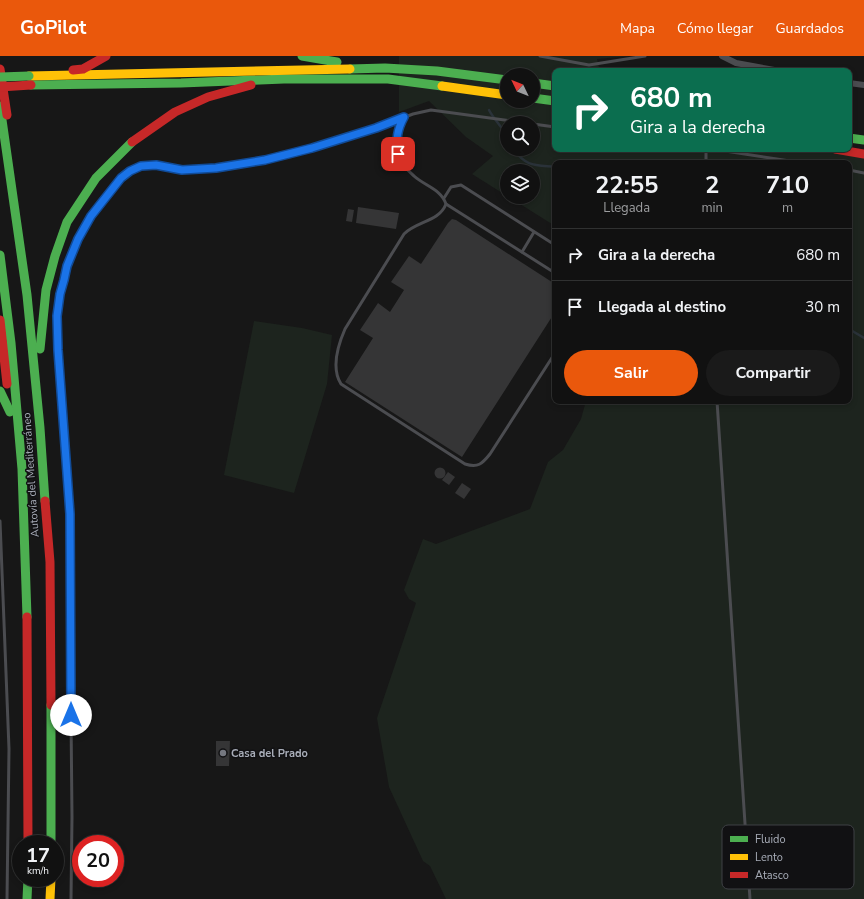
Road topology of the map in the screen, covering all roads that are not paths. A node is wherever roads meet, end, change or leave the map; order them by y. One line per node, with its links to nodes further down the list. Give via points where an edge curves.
1 (106, 56): 9 (highway, via 82,69)
2 (302, 56): 6 (highway, via 331,62 377,64)
3 (540, 56): 4 (lane, via 589,65)
4 (645, 56)
5 (722, 56): 7 (street, via 736,64)
6 (385, 68): 9 (highway); 12 (highway, via 437,71)
7 (761, 68)
8 (0, 69): 42 (highway)
9 (29, 76): 10 (highway, bridge)
10 (0, 77)
11 (284, 79): 17 (highway, bridge); 18 (highway, via 388,79); 42 (highway, via 208,97 175,112 134,140 96,178 67,222 55,256 46,290)
12 (500, 79)
13 (852, 83): 15 (street)
14 (540, 84): 16 (highway)
15 (864, 85)
16 (552, 86)
17 (0, 87)
18 (500, 94)
19 (540, 99): 20 (highway)
20 (552, 101)
21 (0, 106): 49 (highway, Autovía del Mediterráneo, via 27,295)
22 (404, 117): 23 (lane, via 431,110); 34 (lane, via 396,139 398,154 404,166 414,176); 59 (lane, via 312,148 265,160 216,168 182,170 156,165 141,166 121,178 91,216 78,239 67,266 57,316 70,514)
23 (500, 119)
24 (540, 125): 25 (lane)
25 (552, 127)
26 (852, 138): 27 (highway)
27 (864, 140)
28 (732, 152): 31 (lane)
29 (852, 152): 30 (highway)
30 (864, 154)
31 (784, 160)
32 (852, 171): 33 (lane)
33 (864, 173)
34 (444, 198): 35 (lane); 36 (lane, via 451,187 461,185)
35 (446, 204): 38 (lane); 43 (lane, via 436,218 413,227 402,237 351,318 340,342 336,372 341,384 473,467 490,454)
36 (534, 232): 37 (lane); 38 (lane)
37 (552, 243)
38 (522, 252): 40 (lane)
39 (0, 255): 48 (highway, Autovía del Mediterráneo, via 22,469)
40 (552, 271)
41 (0, 320): 46 (highway)
42 (40, 348): 49 (highway, via 53,530)
43 (552, 357)
44 (0, 391): 46 (highway)
45 (717, 404): 50 (lane)
46 (10, 412): 48 (highway, via 20,538)
47 (0, 521): 56 (lane, via 9,749)
48 (24, 547): 51 (highway, Autovía del Mediterráneo, via 28,650)
49 (50, 562): 52 (highway, Autovía del Mediterráneo)
50 (745, 825)
51 (28, 835)
52 (51, 835)
53 (28, 887): 57 (highway)
54 (51, 887): 58 (highway)
55 (749, 889): 60 (lane)
56 (7, 899)
57 (27, 899)
58 (50, 899)
59 (71, 899)
60 (750, 899)

